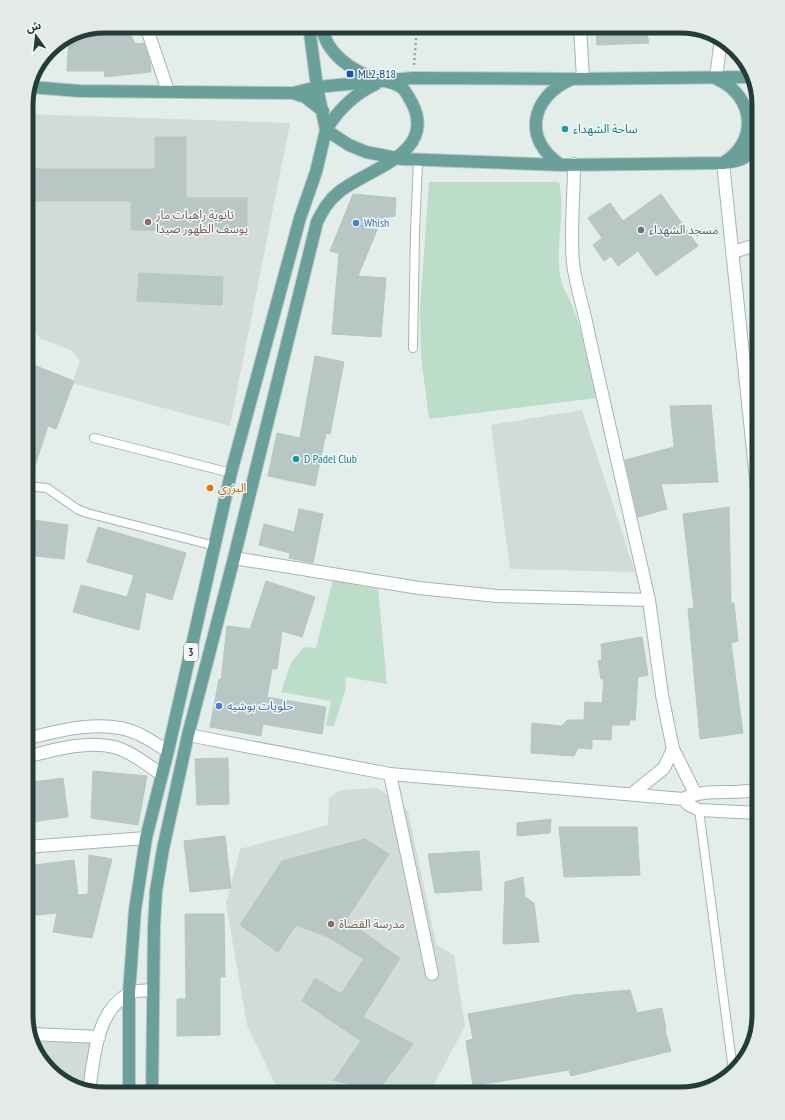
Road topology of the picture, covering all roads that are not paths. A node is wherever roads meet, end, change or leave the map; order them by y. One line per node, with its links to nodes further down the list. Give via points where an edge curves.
1 (148, 33): 13 (street)
2 (310, 33): 12 (main road)
3 (324, 33): 10 (main road, via 326,41 340,58 360,74)
4 (580, 33): 9 (street)
5 (720, 46): 6 (street)
6 (716, 78): 7 (main road); 9 (main road); 17 (main road, via 735,89 746,107 748,118)
7 (747, 78)
8 (571, 79): 9 (main road); 10 (main road, via 413,78); 23 (main road, via 548,93 537,115 539,140 547,154)
9 (583, 79)
10 (382, 81): 12 (main road); 16 (main road, via 349,100 334,116); 20 (main road, via 402,88 413,106 417,122 414,140)
11 (35, 87): 13 (main road, via 80,91)
12 (317, 87): 14 (main road); 15 (main road)
13 (168, 91): 14 (main road)
14 (293, 93): 15 (main road, via 305,97)
15 (323, 111): 16 (main road)
16 (326, 130): 20 (main road, via 358,149); 30 (main road, 3)
17 (744, 139): 18 (street); 22 (main road, via 734,153)
18 (752, 149)
19 (752, 151): 22 (main road, via 744,159)
20 (393, 159): 21 (main road); 33 (main road, 3, via 339,192 325,205 317,222)
21 (418, 160): 23 (main road); 27 (lane)
22 (722, 163): 24 (main road); 26 (street)
23 (561, 164): 24 (main road)
24 (574, 164): 34 (street, via 573,262 576,282)
25 (752, 246): 26 (street)
26 (732, 252): 29 (street)
27 (413, 348)
28 (94, 438): 30 (lane)
29 (752, 442)
30 (231, 473): 32 (main road, 3)
31 (33, 487): 32 (lane, via 47,488 87,513)
32 (215, 546): 38 (main road, 3)
33 (234, 558): 34 (street, via 419,588 496,596); 35 (main road, 3)
34 (649, 600): 37 (street, via 662,694)
35 (188, 735): 40 (street); 51 (main road, 3, via 156,890)
36 (33, 737): 38 (street, via 55,732 107,727 138,734)
37 (673, 749): 43 (street); 44 (street, via 664,768)
38 (168, 751): 41 (main road, 3)
39 (33, 756): 41 (street, via 102,745 128,752)
40 (390, 774): 44 (street); 50 (street)
41 (162, 775): 48 (main road, 3)
42 (752, 790): 43 (street)
43 (695, 793): 45 (street)
44 (632, 794): 45 (street)
45 (683, 799): 46 (street)
46 (699, 810): 47 (street); 55 (lane)
47 (752, 813)
48 (146, 838): 49 (street); 52 (main road, 3, via 135,910)
49 (33, 846)
50 (432, 974)
51 (152, 990): 52 (street); 58 (main road, 3)
52 (129, 993): 54 (street, via 110,1012); 57 (main road, 3)
53 (35, 1034): 54 (street)
54 (99, 1037): 56 (street)
55 (732, 1065)
56 (90, 1086)
57 (129, 1087)
58 (152, 1087)

